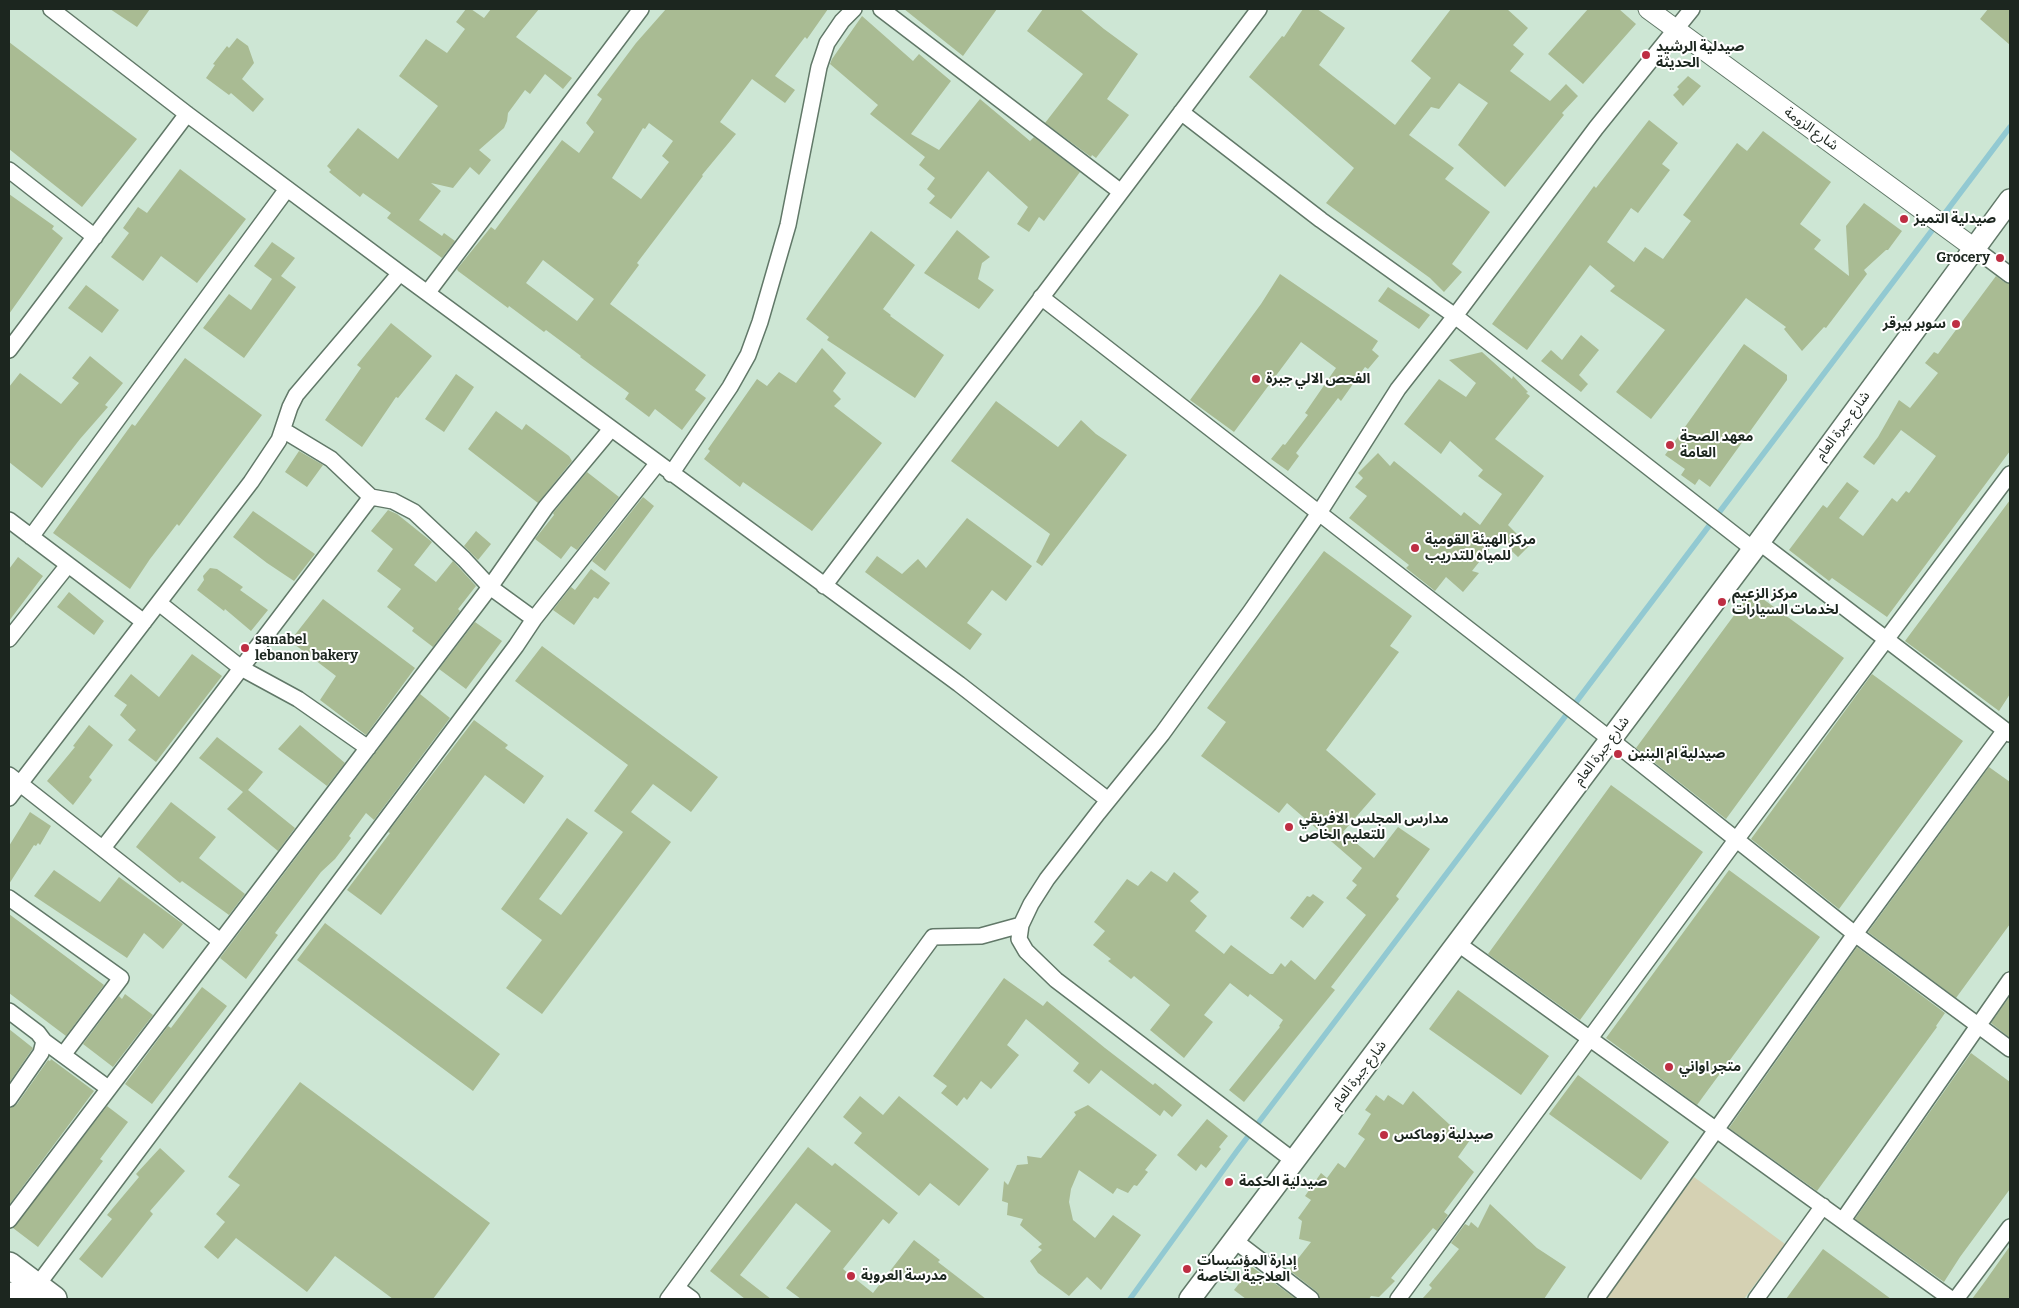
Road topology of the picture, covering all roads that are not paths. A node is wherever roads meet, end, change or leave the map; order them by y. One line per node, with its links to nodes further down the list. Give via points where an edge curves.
1 (641, 9): 19 (street)
2 (854, 9): 26 (street, via 827,43 819,67 788,225 751,347 730,387)
3 (881, 9): 13 (street)
4 (1259, 9): 9 (street)
5 (1648, 9): 8 (street, شارع الزومة)
6 (1692, 9): 8 (street)
7 (54, 10): 10 (street)
8 (1676, 30): 16 (street, شارع الزومة); 21 (street, via 1596,128)
9 (1181, 112): 13 (street); 21 (street, via 1321,220)
10 (187, 114): 12 (street); 15 (street)
11 (9, 170): 15 (street)
12 (287, 189): 17 (street); 31 (street)
13 (1121, 192): 20 (street)
14 (2010, 200): 16 (main road, شارع جبرة العام)
15 (95, 237): 22 (street)
16 (1974, 248): 18 (street); 32 (main road, شارع جبرة العام)
17 (400, 273): 19 (street); 24 (street, via 296,395)
18 (2010, 275)
19 (428, 292): 23 (street)
20 (1041, 297): 29 (street); 34 (street)
21 (1455, 316): 29 (street, via 1398,389); 32 (street)
22 (9, 350)
23 (611, 429): 25 (street); 35 (street, via 546,507)
24 (283, 430): 28 (street, via 331,459); 36 (street, via 251,482)
25 (657, 464): 26 (street); 37 (street)
26 (671, 474): 34 (street)
27 (2010, 474): 40 (street)
28 (371, 497): 35 (street, via 393,501 414,512); 41 (street)
29 (1318, 513): 43 (street); 47 (street, via 1178,712)
30 (9, 520): 31 (street)
31 (31, 537): 33 (street)
32 (1756, 546): 40 (street); 43 (main road, شارع جبرة العام)
33 (68, 565): 38 (street); 39 (street)
34 (824, 586): 47 (street, via 959,684)
35 (490, 587): 37 (street); 44 (street)
36 (159, 603): 38 (street); 41 (street)
37 (534, 619): 74 (street)
38 (144, 622): 45 (street)
39 (9, 639)
40 (1888, 639): 42 (street); 48 (street)
41 (241, 668): 44 (street, via 298,700); 49 (street)
42 (2008, 732): 52 (street)
43 (1610, 739): 48 (street); 54 (main road, شارع جبرة العام)
44 (368, 748): 53 (street)
45 (14, 779): 46 (street); 49 (street)
46 (9, 798)
47 (1108, 800): 51 (street, via 1030,904)
48 (1736, 840): 52 (street); 58 (street)
49 (103, 848): 53 (street)
50 (9, 898): 61 (street, via 121,978)
51 (1020, 925): 65 (street, via 1019,939 1026,951 1056,980); 72 (street, via 981,936 933,937)
52 (1855, 934): 57 (street); 64 (street)
53 (220, 941): 62 (street)
54 (1457, 943): 58 (street); 65 (main road, شارع جبرة العام)
55 (2010, 980): 57 (street)
56 (9, 1011): 59 (street)
57 (1978, 1025): 60 (street); 68 (street)
58 (1589, 1040): 64 (street); 79 (street)
59 (44, 1041): 61 (street); 63 (street, via 41,1053)
60 (2010, 1049)
61 (63, 1055): 62 (street)
62 (108, 1088): 67 (street)
63 (9, 1100)
64 (1716, 1131): 66 (street); 80 (street)
65 (1294, 1161): 70 (main road, شارع جبرة العام)
66 (1823, 1206): 68 (street); 81 (street)
67 (9, 1220)
68 (1843, 1220): 82 (street)
69 (2010, 1227): 83 (street)
70 (1234, 1240): 77 (main road, شارع جبرة العام); 78 (street)
71 (9, 1265): 74 (highway)
72 (673, 1293): 76 (street)
73 (9, 1294): 75 (highway)
74 (39, 1295)
75 (15, 1299)
76 (692, 1299)
77 (1190, 1299)
78 (1311, 1299)
79 (1398, 1299)
80 (1596, 1299)
81 (1756, 1299)
82 (1951, 1299)
83 (1956, 1299)

